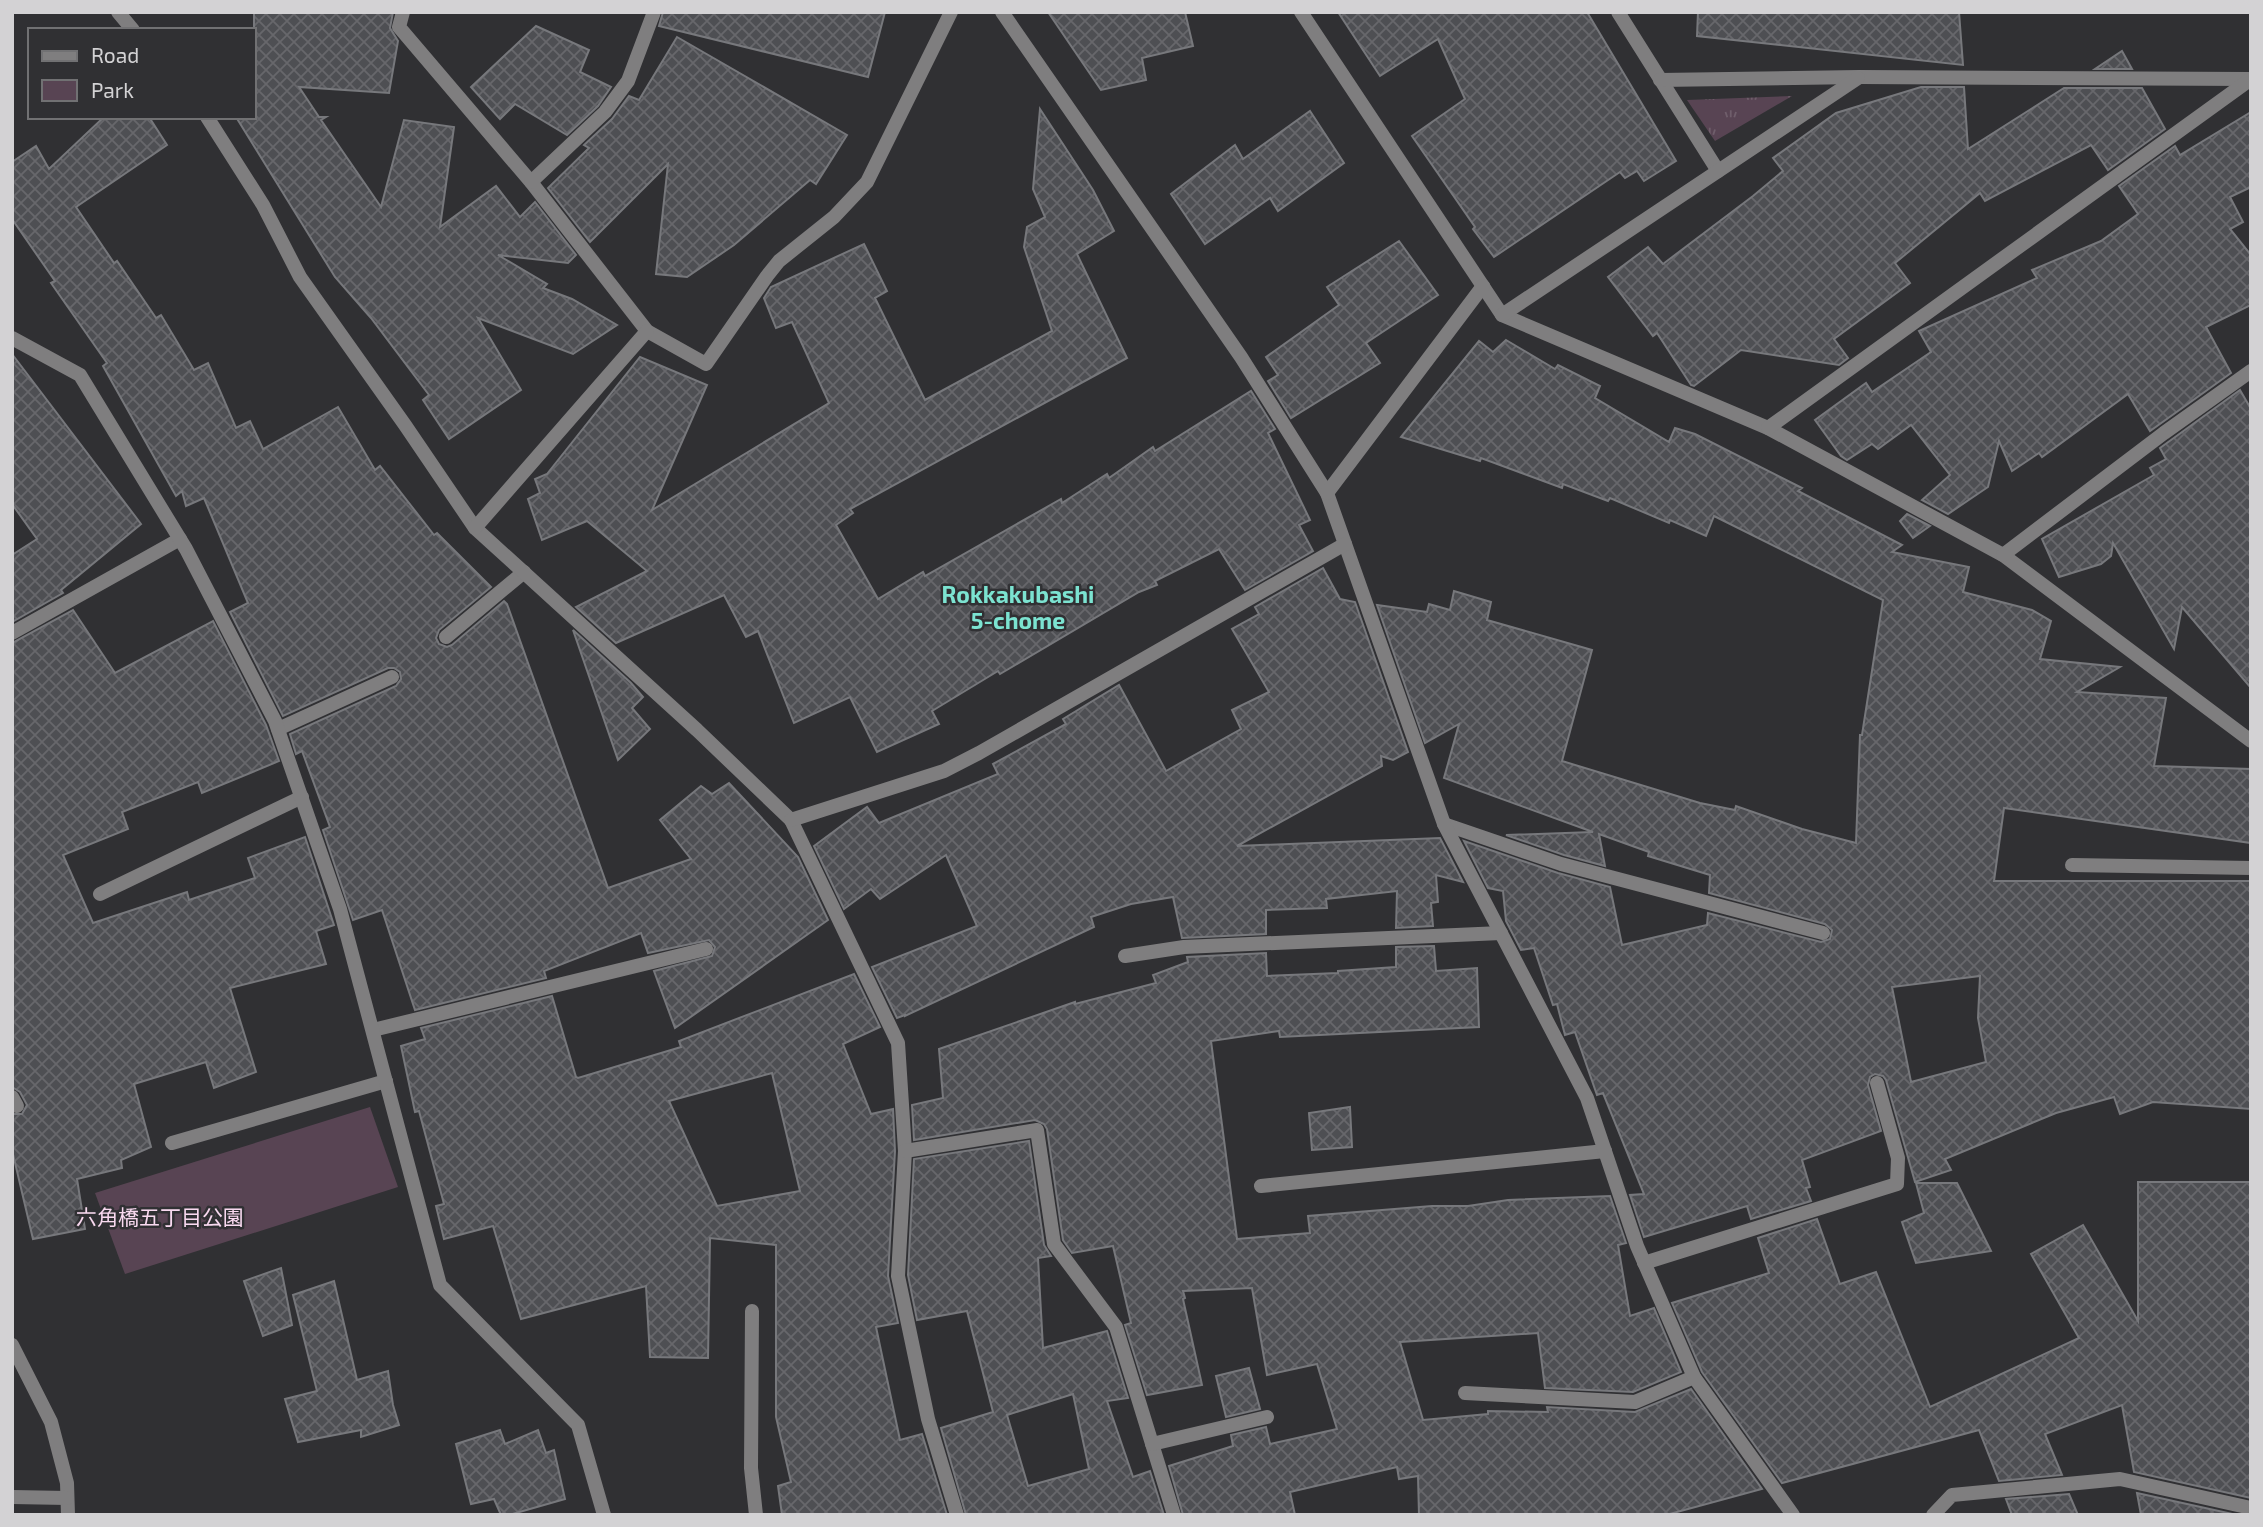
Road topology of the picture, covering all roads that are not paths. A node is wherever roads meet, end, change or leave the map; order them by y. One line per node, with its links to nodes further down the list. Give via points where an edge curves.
1 (118, 12): 8 (street)
2 (403, 12): 13 (street, via 399,27)
3 (654, 12): 13 (street, via 628,82 605,112)
4 (951, 12): 16 (street, via 867,181 834,217 779,261 706,364)
5 (1002, 12): 20 (street, via 1241,357)
6 (1301, 12): 14 (street)
7 (1618, 12): 10 (street)
8 (131, 28)
9 (1859, 77): 10 (street); 12 (street); 19 (street, via 2251,79)
10 (1660, 80): 12 (street)
11 (208, 119): 21 (street, via 263,205 300,277)
12 (1718, 171): 15 (street)
13 (531, 182): 16 (street)
14 (1483, 286): 15 (street); 20 (street)
15 (1502, 315): 19 (street)
16 (647, 331): 21 (street)
17 (12, 338): 22 (street, via 80,375)
18 (2251, 371): 24 (street)
19 (1768, 428): 24 (street)
20 (1326, 493): 23 (street)
21 (475, 528): 25 (street)
22 (180, 539): 26 (street); 29 (street)
23 (1345, 544): 32 (street, via 944,771); 33 (street)
24 (2003, 555): 30 (street)
25 (524, 572): 27 (street); 32 (street)
26 (12, 633)
27 (446, 636)
28 (392, 677): 29 (street)
29 (278, 729): 31 (street)
30 (2251, 741)
31 (302, 797): 36 (street); 41 (street, via 340,909)
32 (791, 820): 45 (street, via 898,1043)
33 (1444, 824): 37 (street); 38 (street, via 1561,864)
34 (2072, 865): 35 (street)
35 (2251, 868)
36 (100, 894)
37 (1501, 933): 40 (street, via 1184,947); 46 (street, via 1587,1098)
38 (1823, 933)
39 (706, 949): 41 (street)
40 (1125, 957)
41 (373, 1030): 42 (street)
42 (386, 1081): 44 (street); 59 (street, via 440,1285 578,1425)
43 (1877, 1083): 48 (street, via 1898,1158 1897,1184)
44 (172, 1143)
45 (905, 1151): 54 (street, via 1037,1130 1054,1244 1116,1327); 61 (street, via 898,1276 928,1419)
46 (1605, 1151): 47 (street); 48 (street)
47 (1261, 1186)
48 (1644, 1263): 51 (street)
49 (752, 1311): 60 (street, via 751,1468)
50 (12, 1345): 56 (street, via 51,1422)
51 (1694, 1377): 52 (street, via 1635,1402); 63 (street)
52 (1465, 1393)
53 (1267, 1417): 54 (street)
54 (1152, 1444): 62 (street)
55 (12, 1497): 56 (street)
56 (67, 1498): 58 (street)
57 (2251, 1508): 64 (street, via 2120,1479 1952,1496)
58 (68, 1515)
59 (604, 1515)
60 (756, 1515)
61 (957, 1515)
62 (1174, 1515)
63 (1793, 1515)
64 (1933, 1515)

